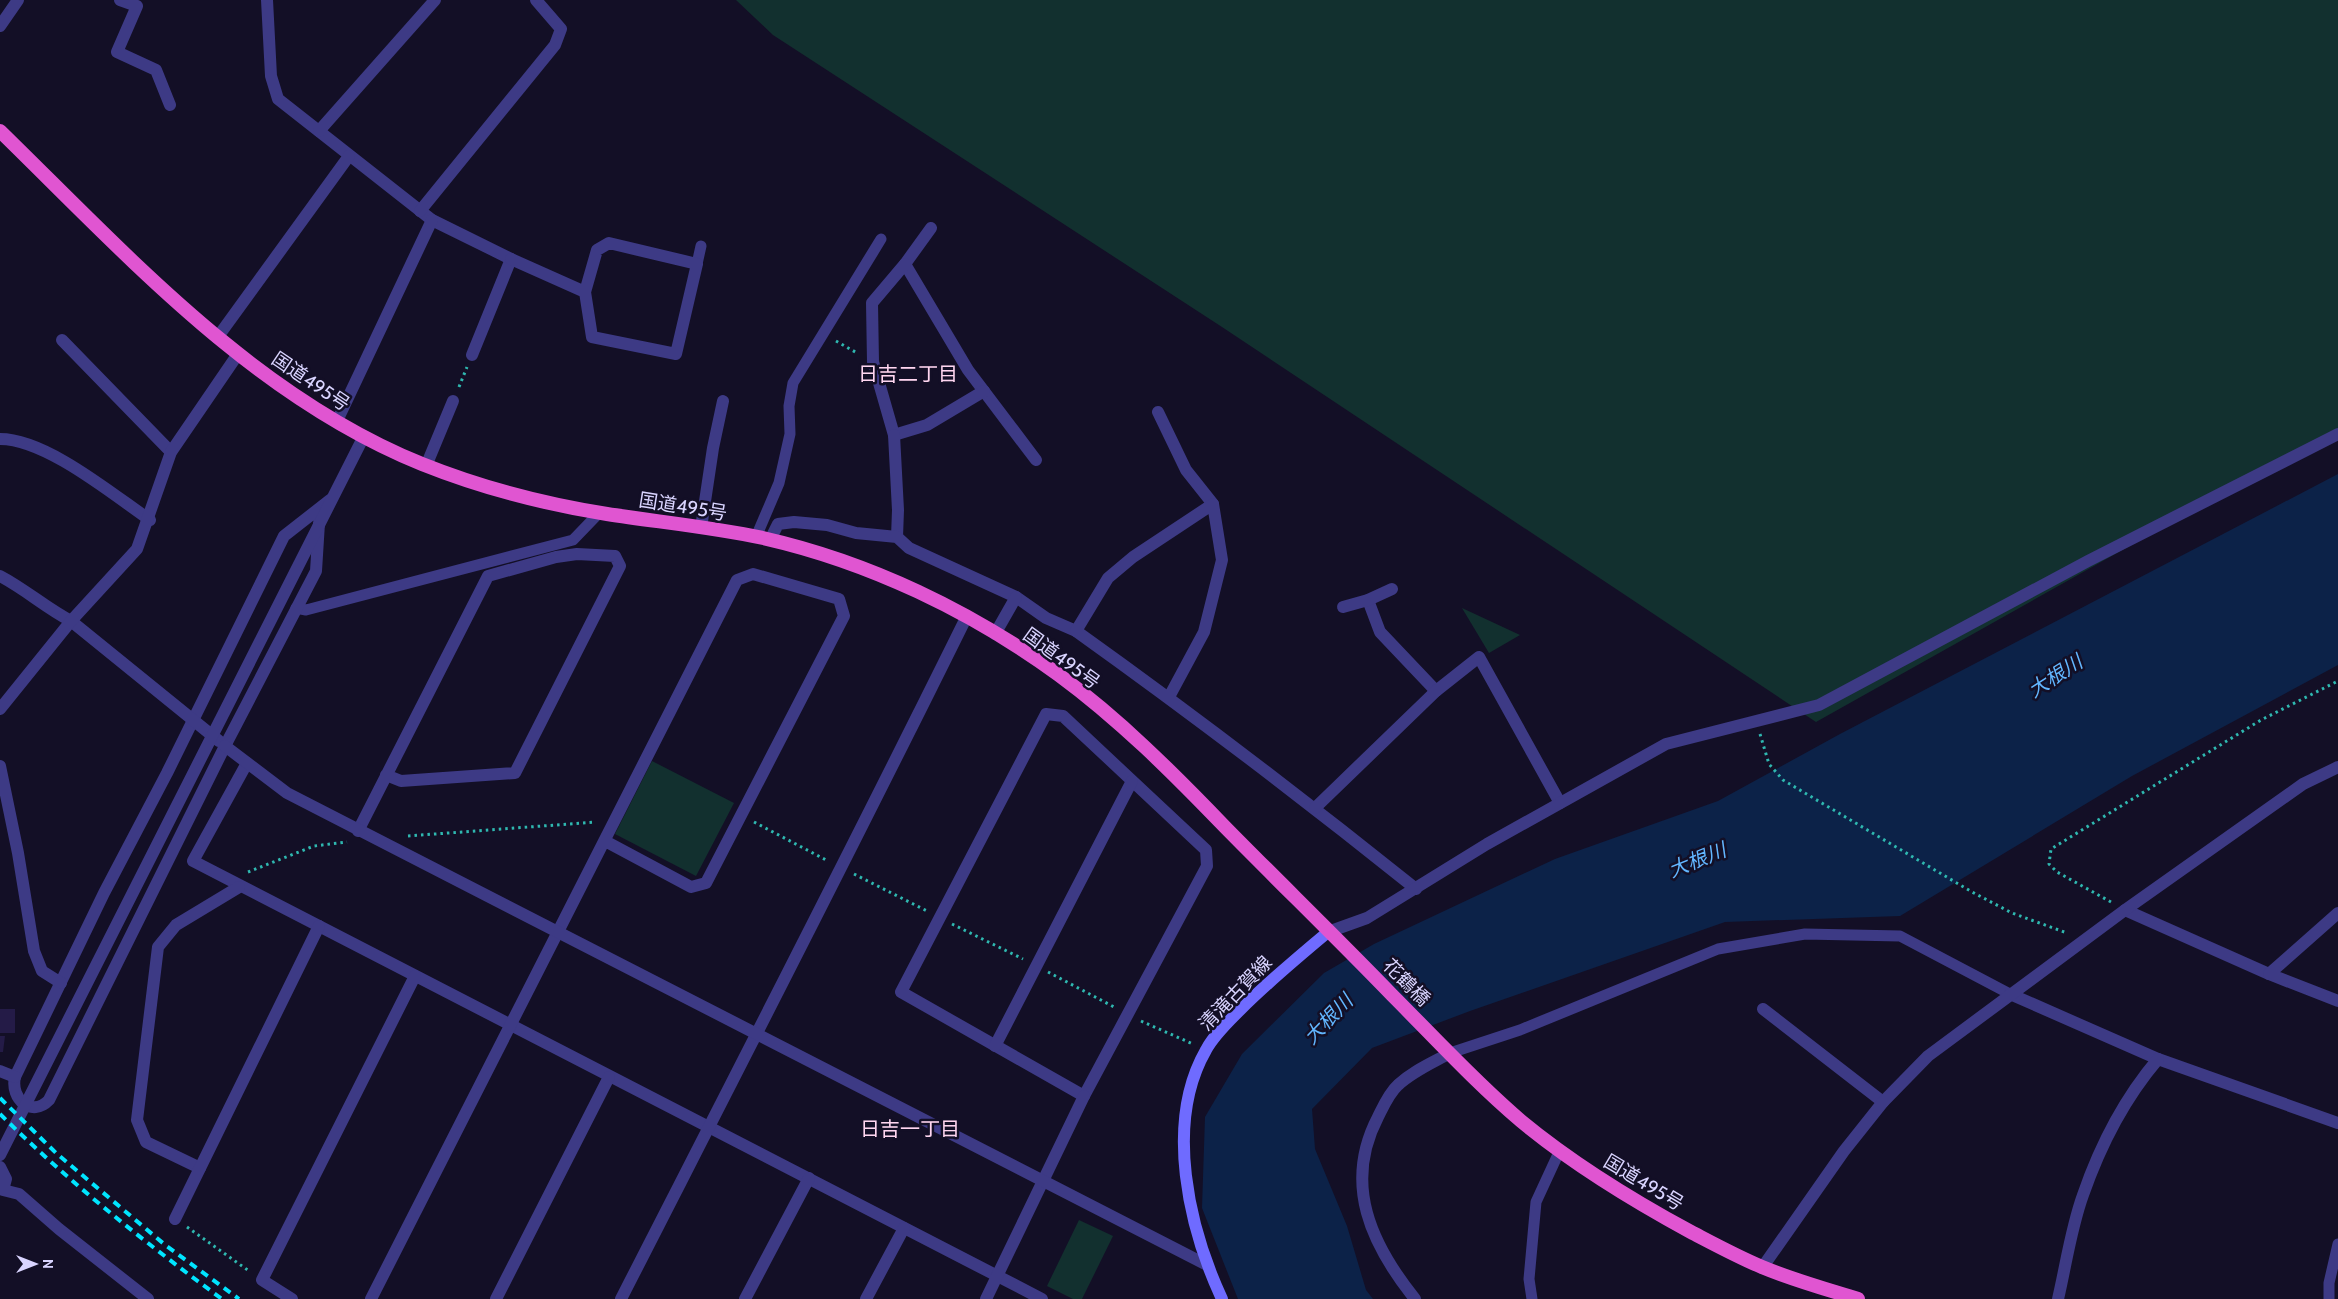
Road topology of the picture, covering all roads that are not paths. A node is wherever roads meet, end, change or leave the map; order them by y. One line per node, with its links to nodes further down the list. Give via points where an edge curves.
1 (18, 0): 6 (street)
2 (120, 0): 7 (street, via 137,6 117,52 156,70)
3 (267, 0): 9 (street, via 272,76 278,99)
4 (435, 0): 9 (street)
5 (536, 0): 11 (street, via 561,29 555,46)
6 (0, 26)
7 (170, 105)
8 (0, 131): 20 (highway, 国道495号, via 170,296)
9 (319, 131): 10 (street)
10 (349, 156): 11 (street); 20 (street)
11 (420, 211): 12 (street)
12 (432, 220): 16 (street); 28 (street)
13 (931, 228): 18 (street)
14 (881, 240): 42 (lane, via 794,383 789,406 790,434 779,483)
15 (701, 246): 17 (lane)
16 (511, 259): 19 (street); 23 (street)
17 (697, 264): 19 (street, via 609,243 597,250); 19 (street, via 676,354 592,337)
18 (905, 264): 24 (street); 30 (street, via 872,302 873,362)
19 (585, 292)
20 (218, 338): 22 (highway, 国道495号)
21 (62, 340): 33 (street)
22 (238, 354): 28 (highway, 国道495号); 33 (street)
23 (472, 355)
24 (984, 391): 30 (street, via 927,425); 34 (street)
25 (453, 401): 35 (street)
26 (724, 401): 41 (street)
27 (1158, 412): 37 (street, via 1186,470)
28 (337, 421): 31 (highway, 国道495号)
29 (2338, 434): 65 (street, via 2088,561 1819,705 1666,744)
30 (894, 435): 43 (street)
31 (363, 438): 35 (highway, 国道495号); 36 (street)
32 (0, 439): 39 (street, via 13,439 36,447 71,466)
33 (171, 452): 39 (street)
34 (1036, 460)
35 (426, 466): 38 (highway, 国道495号, via 522,498)
36 (330, 500): 40 (street); 58 (street, via 284,536)
37 (1214, 504): 53 (street, via 1133,557 1108,578); 56 (street, via 1222,560 1204,632)
38 (599, 513): 41 (highway, 国道495号); 50 (lane, via 573,540 306,610)
39 (150, 520): 52 (street, via 138,549)
40 (320, 521): 50 (street, via 316,571); 96 (street)
41 (701, 528): 42 (highway, 国道495号)
42 (756, 537): 44 (highway, 国道495号)
43 (898, 537): 44 (street, via 794,522 778,524); 47 (street, via 909,548)
44 (770, 540): 51 (highway, 国道495号, via 876,572)
45 (0, 576): 52 (street)
46 (1392, 588): 48 (street)
47 (1016, 597): 53 (street, via 1046,618); 54 (street)
48 (1368, 600): 49 (street); 55 (street, via 1380,632)
49 (1343, 607)
50 (296, 608): 59 (street)
51 (967, 616): 54 (highway, 国道495号); 84 (street, via 842,868)
52 (71, 621): 57 (street); 58 (street)
53 (1076, 631): 56 (street)
54 (995, 634): 74 (highway, 国道495号, via 1058,674 1126,730)
55 (1436, 691): 65 (street, via 1479,657); 66 (street)
56 (1169, 697): 66 (street)
57 (0, 709)
58 (193, 720): 59 (street); 79 (street)
59 (226, 746): 60 (street); 90 (street, via 49,1100 43,1106 33,1108 20,1100 13,1085)
60 (246, 763): 67 (street, via 287,794); 69 (street, via 193,861)
61 (0, 766): 79 (street, via 34,952 42,971)
62 (2338, 767): 71 (street, via 2303,784)
63 (386, 775): 63 (street, via 488,576 563,556 615,556 620,566 515,774 401,782); 67 (street)
64 (1132, 781): 85 (street); 85 (street, via 1063,716 1046,714 901,992); 91 (street, via 1206,850 1207,866)
65 (1560, 803): 70 (street, via 1487,844)
66 (1316, 808): 70 (street)
67 (358, 831): 75 (street)
68 (605, 841): 68 (street, via 737,580 752,574 839,599 844,616 706,883 691,886); 75 (street)
69 (239, 886): 73 (street); 98 (street, via 176,925 158,947 153,980 138,1120 146,1142)
70 (1416, 890): 74 (street, via 1367,918)
71 (2125, 910): 77 (street); 80 (street)
72 (2338, 913): 77 (street)
73 (320, 926): 78 (street); 98 (street)
74 (1328, 932): 76 (highway, 国道495号); 105 (main road, 清滝古賀線, via 1269,981 1224,1026 1206,1050 1188,1097 1185,1130 1187,1180 1193,1218)
75 (556, 933): 83 (street); 84 (street)
76 (1345, 946): 86 (highway, 花鶴橋)
77 (2269, 974): 81 (street)
78 (415, 976): 83 (street); 109 (street, via 262,1280)
79 (61, 983): 90 (street)
80 (2010, 994): 86 (lane, via 1900,936 1806,934 1718,948 1520,1030); 87 (street); 92 (street, via 1928,1056)
81 (2338, 1001)
82 (1763, 1009): 92 (street)
83 (511, 1024): 89 (street); 110 (street)
84 (754, 1035): 94 (street); 100 (street)
85 (995, 1046): 91 (street)
86 (1446, 1049): 95 (highway, 国道495号, via 1521,1121); 118 (street, via 1396,1086 1365,1144 1362,1163 1362,1196 1372,1228 1383,1254)
87 (2158, 1059): 93 (street); 121 (street, via 2139,1082 2114,1123 2082,1196)
88 (0, 1071): 90 (street)
89 (609, 1076): 94 (street); 111 (street)
90 (15, 1077)
91 (1084, 1096): 100 (street)
92 (1883, 1102): 106 (street, via 1844,1151)
93 (2338, 1123)
94 (708, 1127): 99 (street); 112 (street)
95 (1560, 1150): 106 (highway, 国道495号, via 1645,1207); 119 (lane, via 1536,1202 1529,1279)
96 (0, 1155)
97 (0, 1167): 101 (street, via 6,1179)
98 (200, 1168): 102 (street)
99 (809, 1178): 103 (street); 113 (street)
100 (1043, 1182): 105 (street); 107 (street)
101 (2, 1193): 108 (street, via 19,1194)
102 (175, 1219)
103 (904, 1228): 107 (street); 114 (street)
104 (2338, 1244): 122 (lane, via 2329,1283)
105 (1207, 1266): 117 (main road, 清滝古賀線)
106 (1762, 1268): 120 (highway, 国道495号)
107 (998, 1276): 115 (street); 116 (street)
108 (148, 1299)
109 (292, 1299)
110 (371, 1299)
111 (496, 1299)
112 (620, 1299)
113 (746, 1299)
114 (866, 1299)
115 (986, 1299)
116 (1042, 1299)
117 (1222, 1299)
118 (1415, 1299)
119 (1532, 1299)
120 (1858, 1299)
121 (2058, 1299)
122 (2329, 1299)

